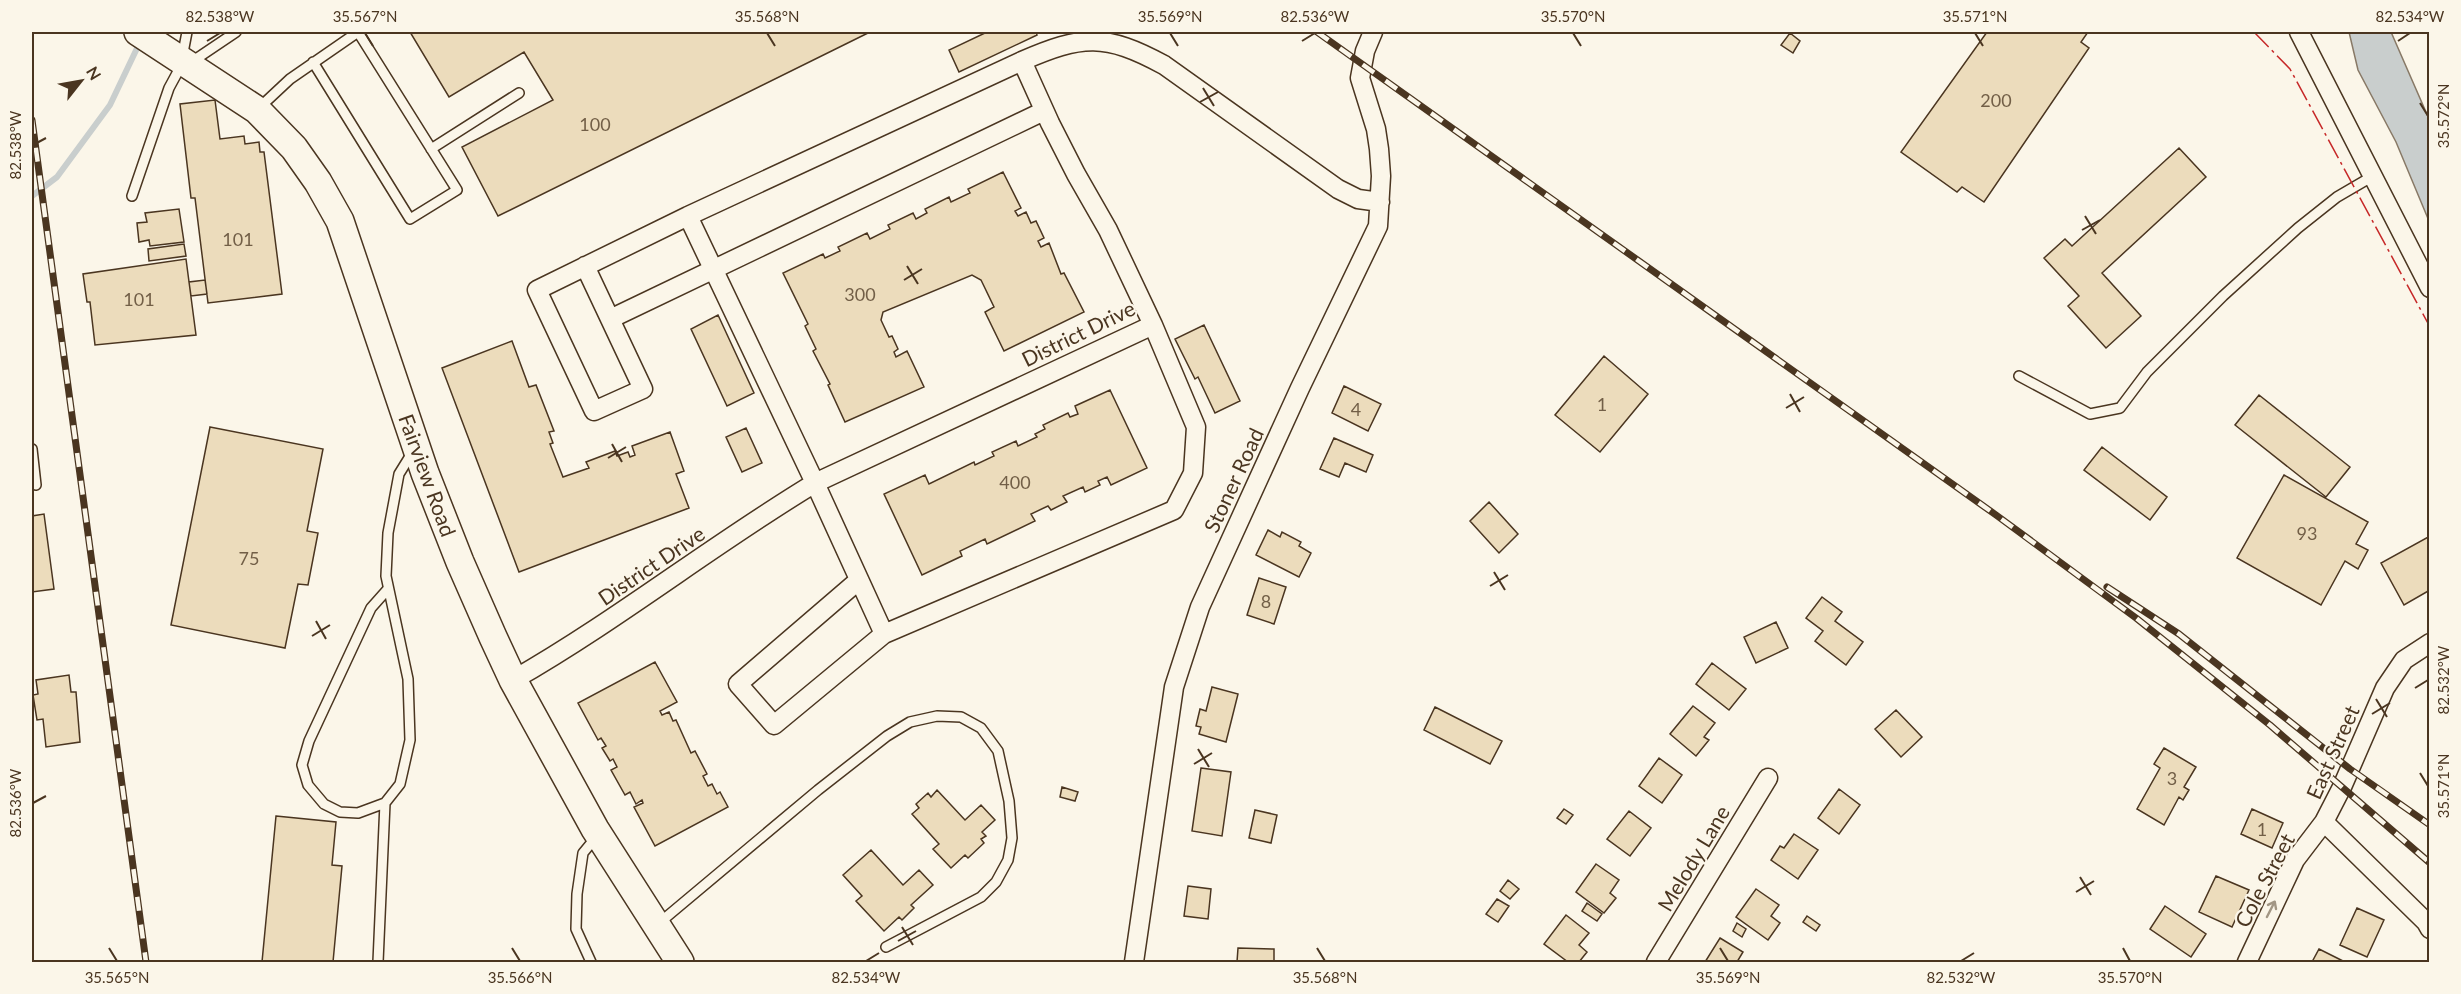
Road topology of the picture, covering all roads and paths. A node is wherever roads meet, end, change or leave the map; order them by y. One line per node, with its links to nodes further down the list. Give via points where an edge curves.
1 (187, 32): 6 (lane)
2 (237, 32): 6 (lane)
3 (358, 32): 8 (lane); 12 (lane)
4 (1373, 32): 15 (street, Stoner Road, via 1360,78 1376,129)
5 (2299, 32): 13 (street)
6 (170, 53): 10 (main road, Fairview Road); 14 (lane, via 169,88)
7 (1022, 61): 11 (street, District Drive); 15 (street, via 1078,40 1120,44 1164,65 1338,189 1358,200); 16 (street)
8 (313, 62): 10 (lane); 12 (lane, via 410,219 457,190)
9 (519, 93): 12 (lane)
10 (257, 110): 23 (main road, Fairview Road, via 294,148 340,221)
11 (1044, 111): 18 (street); 21 (street, District Drive, via 1108,230)
12 (431, 149)
13 (2373, 176): 19 (street); 22 (lane, via 2337,197 2298,228 2223,296 2147,372 2120,408 2090,414)
14 (132, 196)
15 (1380, 202): 42 (street, Stoner Road, via 1373,240 1220,561 1200,607 1174,687)
16 (688, 216): 17 (street); 18 (street)
17 (585, 266): 20 (street); 20 (street, via 537,290 594,411 643,389)
18 (713, 268): 20 (street); 25 (street)
19 (2430, 288)
20 (610, 320)
21 (1153, 325): 25 (street, District Drive); 29 (street, via 1196,426 1193,473 1174,510)
22 (2019, 375)
23 (417, 446): 28 (lane, via 399,474 388,533); 31 (main road, Fairview Road, via 460,562)
24 (32, 449): 26 (lane)
25 (815, 483): 27 (street); 31 (street, District Drive, via 553,658)
26 (36, 485)
27 (859, 579): 29 (street); 29 (street, via 738,684 774,725)
28 (387, 590): 33 (lane, via 408,678 410,740 400,784); 33 (lane, via 371,608 309,741 302,765 313,791 324,804 340,812 358,813)
29 (884, 634)
30 (2430, 643): 34 (street, East Street, via 2404,660 2385,688)
31 (513, 680): 35 (main road, Fairview Road)
32 (1768, 778): 43 (street, Melody Lane)
33 (385, 803): 39 (lane)
34 (2324, 822): 37 (street, East Street); 44 (street, Cole Street, one-way to 34, via 2295,860)
35 (599, 835): 36 (main road, Fairview Road); 40 (lane, via 583,854 578,878 576,929)
36 (656, 925): 38 (lane, via 887,736 910,722 937,716 961,717 981,728 998,751 1009,801 1012,838 1008,860 996,882 981,897); 41 (main road, Fairview Road)
37 (2430, 929)
38 (886, 947)
39 (378, 963)
40 (591, 963)
41 (680, 963)
42 (1134, 963)
43 (1656, 963)
44 (2247, 963)

